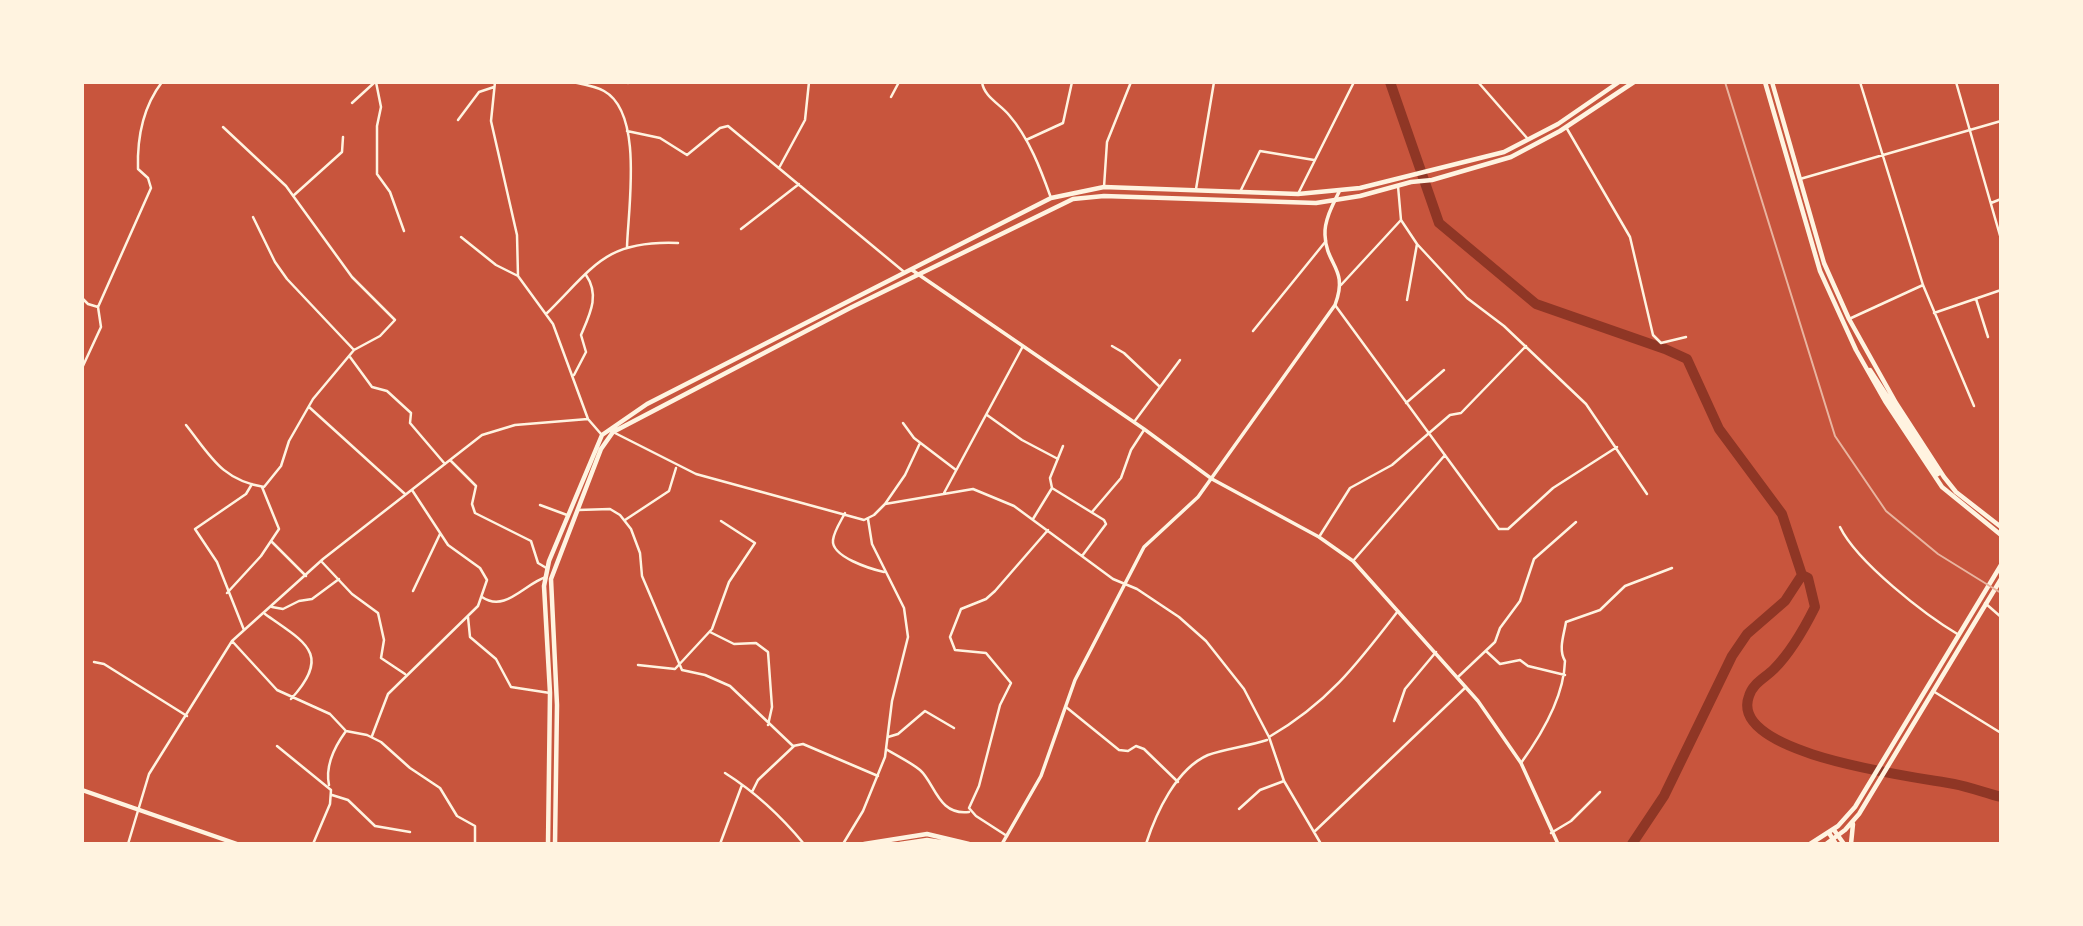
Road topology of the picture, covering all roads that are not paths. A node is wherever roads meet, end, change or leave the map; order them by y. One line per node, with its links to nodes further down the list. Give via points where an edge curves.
1 (162, 82): 70 (street, via 146,108 138,147 138,169 151,188)
2 (376, 82): 22 (street); 51 (street, via 381,107 377,174 390,192)
3 (540, 82): 4 (street)
4 (558, 82)
5 (572, 82): 28 (street, via 605,92 622,110)
6 (809, 82): 34 (street, via 805,120)
7 (899, 82): 21 (street)
8 (982, 82): 30 (street, via 986,94 1009,114)
9 (1072, 82): 30 (street, via 1063,123)
10 (1131, 82): 38 (street, via 1107,142)
11 (1214, 82): 39 (street)
12 (1354, 82): 33 (street)
13 (1478, 82): 31 (street)
14 (1619, 82): 31 (main road)
15 (1634, 82): 26 (main road)
16 (1765, 82): 81 (main road, via 1819,271)
17 (1772, 82): 35 (main road)
18 (1860, 82): 32 (street)
19 (1955, 82): 27 (street)
20 (495, 85): 23 (street, via 479,92); 62 (street, via 491,121 517,235)
21 (891, 97)
22 (352, 103)
23 (458, 120)
24 (2001, 121): 27 (street)
25 (223, 127): 43 (street)
26 (1566, 127): 37 (main road, via 1511,157); 75 (street, via 1630,237 1653,335 1661,343)
27 (1971, 130): 32 (street); 47 (street)
28 (627, 131): 34 (street, via 660,138 687,155 720,128 728,127); 57 (street, via 631,169)
29 (343, 137): 43 (street, via 342,152)
30 (1026, 140): 44 (street)
31 (1530, 140): 41 (main road, via 1502,153 1430,173)
32 (1883, 155): 35 (street); 64 (street)
33 (1315, 160): 40 (street, via 1258,152); 42 (street)
34 (779, 168): 36 (street)
35 (1800, 179): 73 (main road, via 1824,263)
36 (799, 184): 50 (street); 59 (street)
37 (1398, 186): 46 (main road); 49 (street)
38 (1104, 187): 39 (main road); 44 (main road)
39 (1196, 191): 40 (main road)
40 (1240, 192): 42 (main road)
41 (1339, 192): 42 (main road); 46 (street)
42 (1298, 194)
43 (293, 196): 82 (street, via 352,277 395,320 380,336)
44 (1051, 198): 58 (main road)
45 (2001, 200): 47 (street)
46 (1334, 201): 54 (street, via 1325,226); 60 (main road, via 1073,199)
47 (1991, 203): 53 (street)
48 (253, 217): 82 (street, via 287,279)
49 (1401, 220): 56 (street); 63 (street)
50 (741, 229)
51 (404, 231)
52 (461, 237): 62 (street)
53 (2001, 239)
54 (1326, 241): 63 (street); 74 (street)
55 (678, 243): 57 (street)
56 (1417, 244): 68 (street); 79 (street, via 1467,298)
57 (627, 247): 61 (street, via 606,255)
58 (912, 270): 59 (main road); 60 (street)
59 (906, 273): 90 (main road)
60 (919, 274): 77 (street); 90 (main road)
61 (586, 275): 72 (street); 89 (street, via 593,290 593,308 581,335 586,352)
62 (518, 276): 72 (street)
63 (1341, 285): 69 (street)
64 (1923, 285): 71 (street); 73 (street)
65 (2001, 290): 67 (street)
66 (82, 298): 70 (street)
67 (1976, 299): 71 (street); 76 (street)
68 (1407, 300)
69 (1335, 305): 92 (street); 114 (street)
70 (98, 307): 84 (street, via 102,322)
71 (1934, 313): 93 (street)
72 (546, 314): 89 (street)
73 (1849, 319): 80 (main road)
74 (1253, 331)
75 (1686, 337)
76 (1988, 337)
77 (1023, 346): 96 (street); 98 (street)
78 (1112, 346): 91 (street)
79 (1526, 346): 103 (street, via 1461,413 1450,415); 107 (street, via 1586,404)
80 (1863, 346): 95 (main road); 134 (main road, via 1950,485)
81 (1856, 350): 95 (main road); 137 (main road, via 1942,487)
82 (354, 351): 85 (street)
83 (82, 353): 84 (street)
84 (88, 355): 87 (street)
85 (350, 356): 94 (street); 111 (street, via 372,387 387,391 411,413 413,426)
86 (1180, 360): 91 (street)
87 (82, 368)
88 (1444, 370): 92 (street)
89 (574, 376): 97 (street)
90 (699, 381): 102 (main road); 104 (main road, via 629,415)
91 (1160, 387): 98 (street)
92 (1406, 403): 103 (street)
93 (1974, 406)
94 (309, 407): 116 (street, via 281,466); 121 (street)
95 (1897, 409): 134 (main road, via 1949,482)
96 (986, 414): 109 (street); 113 (street)
97 (588, 419): 104 (street); 110 (street, via 495,429)
98 (1134, 422): 101 (street)
99 (903, 423): 105 (street)
100 (186, 425): 115 (street, via 211,461)
101 (1144, 429): 114 (street); 125 (street, via 1121,478)
102 (613, 432): 104 (main road); 112 (street)
103 (1428, 433): 108 (street); 138 (street, via 1392,465 1350,488)
104 (605, 437): 124 (main road); 127 (main road)
105 (920, 443): 113 (street); 122 (street)
106 (1063, 446): 109 (street)
107 (1617, 447): 108 (street, via 1553,488 1503,530 1490,522); 120 (street)
108 (1445, 455): 142 (street)
109 (1058, 459): 117 (street, via 1050,478)
110 (450, 460): 111 (street); 145 (street, via 475,486 475,513 531,541 538,563)
111 (444, 464): 118 (street)
112 (676, 467): 126 (street); 130 (street, via 669,491)
113 (957, 470): 119 (street)
114 (1212, 479): 138 (street); 151 (street, via 1147,542)
115 (252, 484): 116 (street); 153 (street, via 246,494 195,529 217,562)
116 (262, 487): 139 (street, via 278,524)
117 (1052, 488): 125 (street); 129 (street)
118 (412, 490): 121 (street); 136 (street)
119 (944, 493): 122 (street); 129 (street, via 973,489)
120 (1647, 494)
121 (406, 495): 141 (street)
122 (885, 504): 128 (street)
123 (540, 505): 127 (street)
124 (576, 510): 130 (street, via 605,508); 221 (main road, via 556,558 550,596 557,705)
125 (1092, 512): 140 (street, via 1106,524)
126 (845, 513): 128 (street); 146 (street, via 833,540 835,548 850,560)
127 (568, 515): 145 (main road)
128 (869, 519): 146 (street, via 872,544)
129 (1032, 519): 135 (street)
130 (625, 520): 169 (street)
131 (721, 521): 162 (street, via 755,543 729,582)
132 (1576, 522): 165 (street, via 1534,559 1520,601)
133 (1840, 527): 163 (street, via 1847,541 1898,590)
134 (2001, 527)
135 (1048, 530): 140 (street); 205 (street, via 995,591 961,610 952,628 950,643 955,650 986,653 1010,683)
136 (440, 534): 152 (street); 154 (street, via 484,572 487,580)
137 (2001, 535)
138 (1319, 537): 142 (street)
139 (272, 542): 147 (street); 153 (street)
140 (1082, 556): 151 (street)
141 (321, 561): 147 (street); 149 (street)
142 (1353, 561): 157 (street)
143 (2001, 565): 163 (main road)
144 (1672, 568): 171 (street, via 1625,586 1600,610 1566,622 1561,645)
145 (548, 569): 148 (main road)
146 (884, 572): 186 (street, via 904,608 908,637)
147 (306, 576): 156 (street)
148 (546, 577): 154 (street, via 526,585 506,602); 175 (main road, via 543,601)
149 (339, 579): 156 (street, via 312,600 283,609); 170 (street, via 376,611 384,640 381,658)
150 (2001, 579): 155 (main road)
151 (1126, 584): 177 (street, via 1081,668); 187 (street, via 1179,617 1206,641 1244,689)
152 (413, 592)
153 (227, 593): 161 (street)
154 (482, 597): 159 (street)
155 (1985, 603): 160 (street); 174 (main road)
156 (272, 607): 158 (street)
157 (1398, 611): 166 (street); 187 (street, via 1332,693)
158 (265, 614): 161 (street); 176 (street, via 289,629 313,654 307,679)
159 (468, 616): 170 (street); 175 (street, via 470,637 496,659 511,687)
160 (2001, 617)
161 (244, 630): 164 (street)
162 (710, 632): 169 (street); 180 (street, via 734,644 756,643 768,652 772,708)
163 (1959, 635): 192 (main road)
164 (232, 641): 176 (street, via 277,690); 178 (street)
165 (1486, 650): 171 (street, via 1500,664 1520,660); 172 (street)
166 (1436, 652): 172 (street); 179 (street, via 1405,689)
167 (94, 662): 178 (street)
168 (638, 665): 169 (street)
169 (679, 667): 180 (street, via 730,686)
170 (405, 674): 185 (street, via 382,705)
171 (1565, 675): 191 (street, via 1538,738)
172 (1458, 677): 173 (street)
173 (1466, 687): 191 (street); 208 (street)
174 (1933, 691): 184 (street); 192 (main road)
175 (550, 694): 220 (main road)
176 (291, 698): 183 (street, via 330,714)
177 (1066, 708): 196 (street, via 1119,750 1144,749); 212 (street, via 1041,776)
178 (187, 716): 203 (street, via 155,762)
179 (1394, 721)
180 (768, 725): 189 (street)
181 (2001, 726): 184 (street)
182 (954, 728): 186 (street, via 925,711)
183 (346, 732): 185 (street); 198 (street, via 335,747)
184 (1999, 732)
185 (372, 737): 219 (street, via 440,788 457,816 475,826)
186 (888, 737): 190 (street)
187 (1269, 738): 195 (street); 196 (street, via 1206,756)
188 (277, 746): 198 (street)
189 (794, 746): 194 (street, via 803,744); 200 (street, via 758,780)
190 (886, 749): 194 (street); 205 (street, via 922,772 937,799 960,812)
191 (1521, 763): 210 (street)
192 (1884, 764): 206 (main road); 209 (main road)
193 (725, 773): 197 (street)
194 (878, 776): 224 (street)
195 (1284, 781): 204 (street, via 1256,793); 208 (street)
196 (1178, 782): 229 (street)
197 (742, 784): 200 (street); 222 (street)
198 (328, 785): 202 (street)
199 (82, 790): 203 (main road)
200 (752, 792): 223 (street, via 790,824)
201 (1600, 792): 210 (street, via 1571,821)
202 (332, 795): 207 (street, via 348,800 375,826); 218 (street)
203 (137, 809): 211 (main road); 215 (street)
204 (1239, 809)
205 (970, 811): 212 (street)
206 (1856, 818): 213 (main road); 235 (main road)
207 (410, 832)
208 (1314, 832): 230 (street)
209 (1831, 832): 213 (main road); 232 (main road)
210 (1551, 833): 231 (street)
211 (221, 836): 216 (street); 217 (main road)
212 (1007, 836): 228 (street)
213 (1836, 840): 233 (main road); 234 (main road)
214 (952, 843): 226 (main road, via 927,839)
215 (128, 844)
216 (217, 844)
217 (237, 844)
218 (313, 844)
219 (475, 844)
220 (548, 844)
221 (555, 844)
222 (720, 844)
223 (804, 844)
224 (843, 844)
225 (864, 844): 227 (main road, via 927,834)
226 (900, 844)
227 (969, 844)
228 (1002, 844)
229 (1146, 844)
230 (1321, 844)
231 (1558, 844)
232 (1810, 844)
233 (1826, 844)
234 (1844, 844)
235 (1850, 844)

